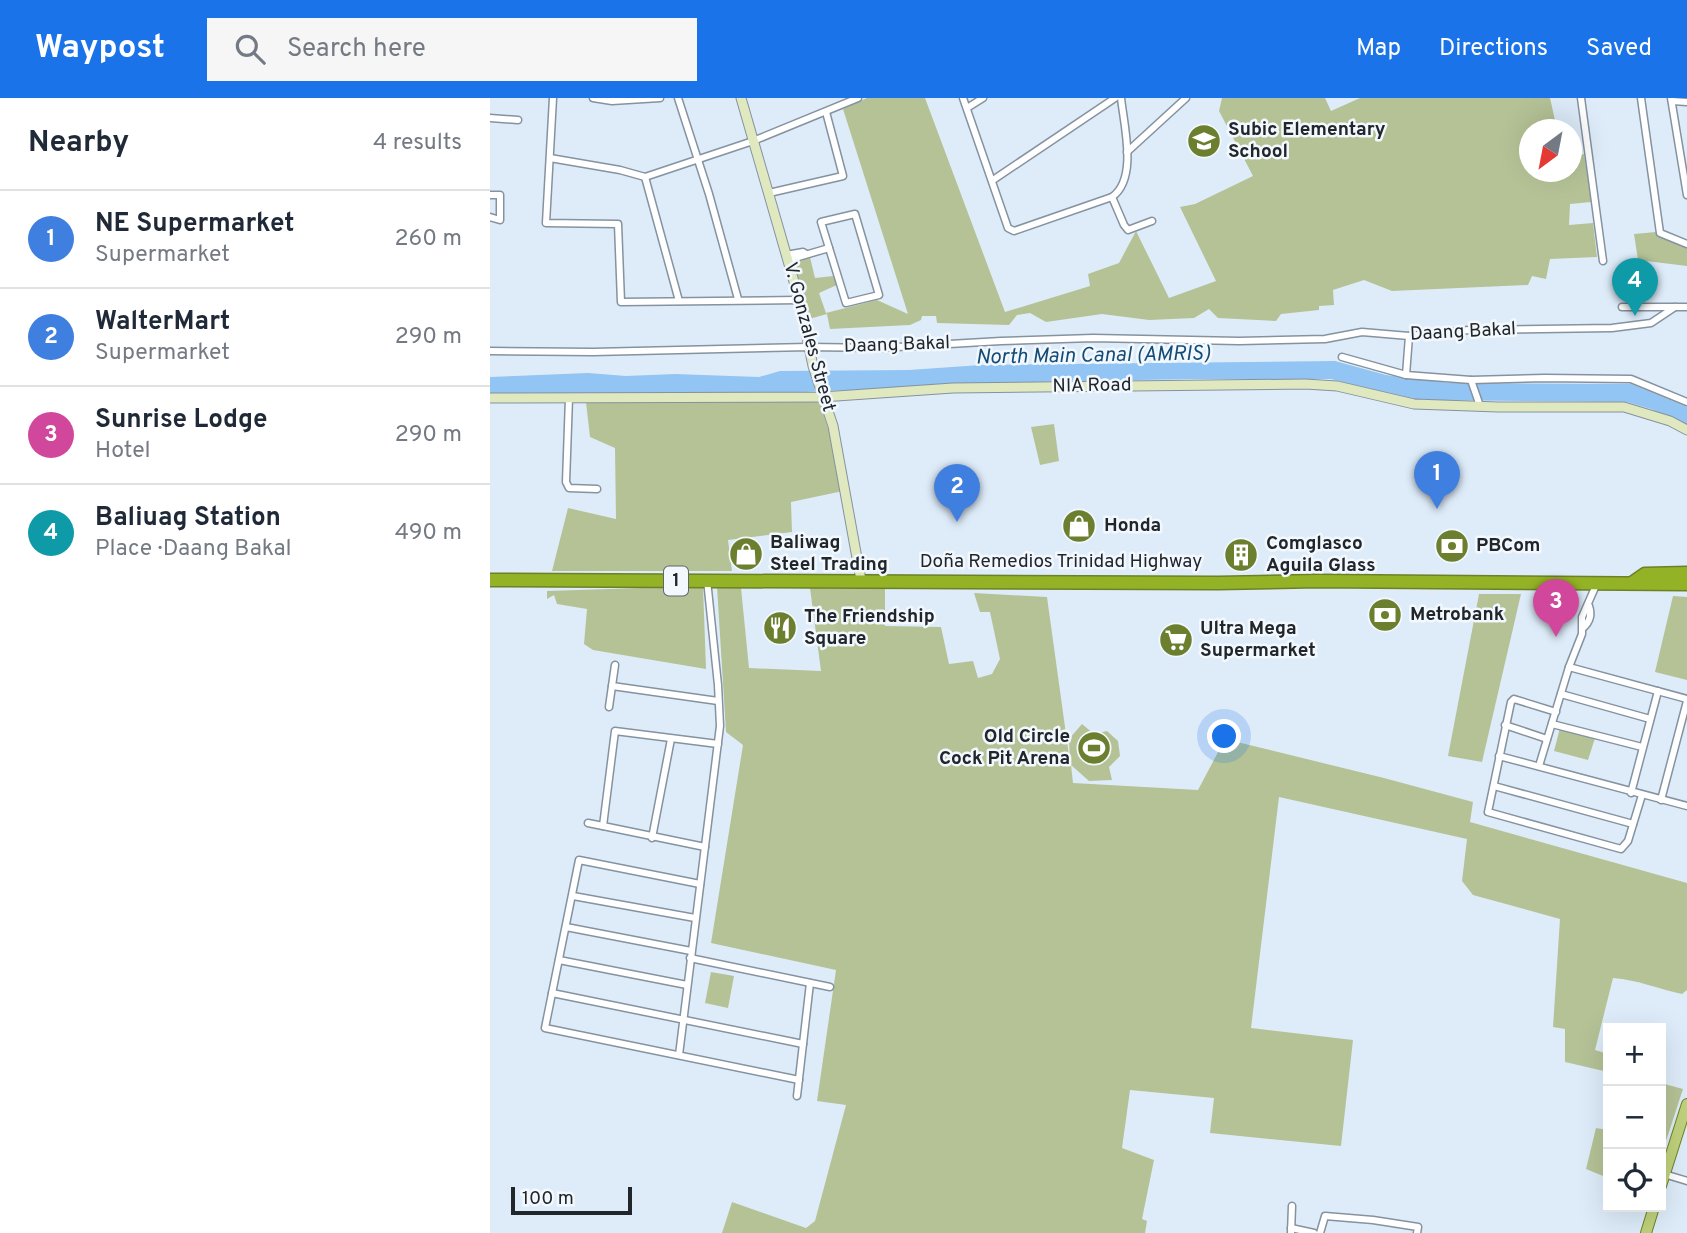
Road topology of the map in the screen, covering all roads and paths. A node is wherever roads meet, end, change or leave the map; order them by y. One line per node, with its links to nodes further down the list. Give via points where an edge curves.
1 (552, 98): 23 (street)
2 (593, 98): 3 (street)
3 (660, 98)
4 (678, 98): 24 (street)
5 (741, 98): 20 (street, V. Gonzales Street)
6 (858, 98): 17 (street)
7 (963, 98): 16 (street)
8 (983, 98): 16 (street)
9 (1115, 98): 26 (street)
10 (1121, 98): 22 (street)
11 (1185, 98): 22 (street)
12 (1581, 98): 36 (street)
13 (1641, 98): 33 (street, via 1660,233)
14 (1672, 100): 15 (street); 21 (street)
15 (1687, 102)
16 (967, 108): 26 (street)
17 (826, 113): 20 (street); 27 (street, via 842,176)
18 (490, 118): 19 (street)
19 (518, 120)
20 (753, 141): 24 (street); 27 (street, V. Gonzales Street)
21 (1683, 149): 29 (street)
22 (1126, 152): 30 (street, via 1128,173)
23 (551, 158): 25 (street); 39 (street, via 546,223 618,224 621,302)
24 (698, 160): 25 (street); 37 (street)
25 (645, 177): 39 (street)
26 (993, 180): 30 (street, via 1008,228 1014,231)
27 (769, 193): 35 (street, V. Gonzales Street)
28 (490, 195): 31 (street, via 500,195 500,220)
29 (1687, 195)
30 (1112, 197): 32 (street, via 1128,230)
31 (490, 218)
32 (1152, 221)
33 (1687, 244)
34 (829, 248): 34 (street, via 846,303 879,295 855,214 821,222); 35 (street)
35 (787, 258): 38 (street, V. Gonzales Street)
36 (1603, 261)
37 (738, 299): 38 (street); 39 (street)
38 (799, 300): 44 (street, V. Gonzales Street)
39 (679, 301)
40 (1622, 307): 41 (street, Daang Bakal)
41 (1675, 307): 42 (street, Daang Bakal); 43 (street, Daang Bakal, via 1651,323 1612,328 1469,330)
42 (1687, 307)
43 (1409, 336): 44 (street, Daang Bakal, via 1362,332 1325,339 1079,339); 47 (street)
44 (809, 347): 45 (street, Daang Bakal); 49 (street, V. Gonzales Street)
45 (490, 351)
46 (1342, 357): 47 (street)
47 (1406, 375): 48 (street)
48 (1472, 383): 52 (street); 53 (street, via 1545,377 1631,379)
49 (822, 394): 51 (street, NIA Road); 52 (street, NIA Road, via 953,387 1305,384 1337,386 1414,404); 59 (street, V. Gonzales Street, via 838,452)
50 (490, 398): 51 (street, NIA Road)
51 (569, 398): 55 (street, via 566,482 569,488)
52 (1479, 402): 54 (street, NIA Road, via 1623,407)
53 (1687, 402)
54 (1687, 430)
55 (597, 489)
56 (1687, 573): 61 (highway, Doña Remedios Trinidad Highway / 1, via 1645,574)
57 (490, 580): 58 (highway, Doña Remedios Trinidad Highway / 1)
58 (707, 580): 59 (highway, Doña Remedios Trinidad Highway / 1); 70 (street)
59 (861, 580): 60 (highway, Doña Remedios Trinidad Highway / 1)
60 (1597, 583): 61 (highway, Doña Remedios Trinidad Highway / 1); 65 (street, via 1588,606 1588,623)
61 (1631, 584): 62 (highway, 1); 63 (highway, Doña Remedios Trinidad Highway / 1, via 1640,592)
62 (1687, 584)
63 (1687, 593)
64 (615, 665): 66 (street)
65 (1569, 667): 67 (street); 68 (street)
66 (612, 686): 70 (street); 71 (street)
67 (1658, 691): 69 (street); 73 (street)
68 (1561, 694): 72 (street); 73 (street)
69 (1687, 700): 85 (street)
70 (718, 701): 78 (street)
71 (609, 707)
72 (1556, 712): 74 (street); 75 (street, via 1514,699)
73 (1650, 719): 79 (street)
74 (1552, 724): 77 (street); 79 (street)
75 (1505, 726): 77 (street); 80 (street)
76 (671, 739): 78 (street); 89 (street, via 615,731); 90 (street)
77 (1547, 739): 81 (street)
78 (718, 744): 91 (street)
79 (1642, 747): 83 (street)
80 (1499, 756): 81 (street); 82 (street)
81 (1539, 766): 83 (street)
82 (1494, 786): 88 (street); 88 (street, via 1488,812 1612,848 1625,847)
83 (1631, 793): 84 (street)
84 (1642, 795): 85 (street); 88 (street)
85 (1661, 800): 86 (street)
86 (1687, 806)
87 (588, 823): 89 (street)
88 (1633, 824)
89 (603, 826): 90 (street)
90 (652, 838): 91 (street)
91 (705, 847): 92 (street)
92 (700, 884): 93 (street, via 579,860); 94 (street)
93 (573, 896): 94 (street); 95 (street)
94 (695, 918): 96 (street)
95 (566, 927): 96 (street); 97 (street)
96 (690, 955): 98 (street); 99 (street)
97 (559, 960): 99 (street); 101 (street)
98 (810, 983): 100 (street); 103 (street)
99 (687, 985): 102 (street)
100 (830, 987)
101 (552, 993): 102 (street); 104 (street, via 545,1028)
102 (682, 1018): 103 (street); 104 (street)
103 (803, 1044): 105 (street)
104 (679, 1055): 105 (street)
105 (799, 1080): 106 (street)
106 (797, 1096)
107 (1687, 1104): 108 (main road)
108 (1666, 1168)
109 (1666, 1175): 110 (street)
110 (1687, 1181)
111 (1292, 1206): 113 (street)
112 (1652, 1212): 117 (main road)
113 (1291, 1230): 114 (street)
114 (1314, 1233)
115 (1320, 1233): 116 (street, via 1325,1216 1418,1227)
116 (1417, 1233)
117 (1646, 1233)

